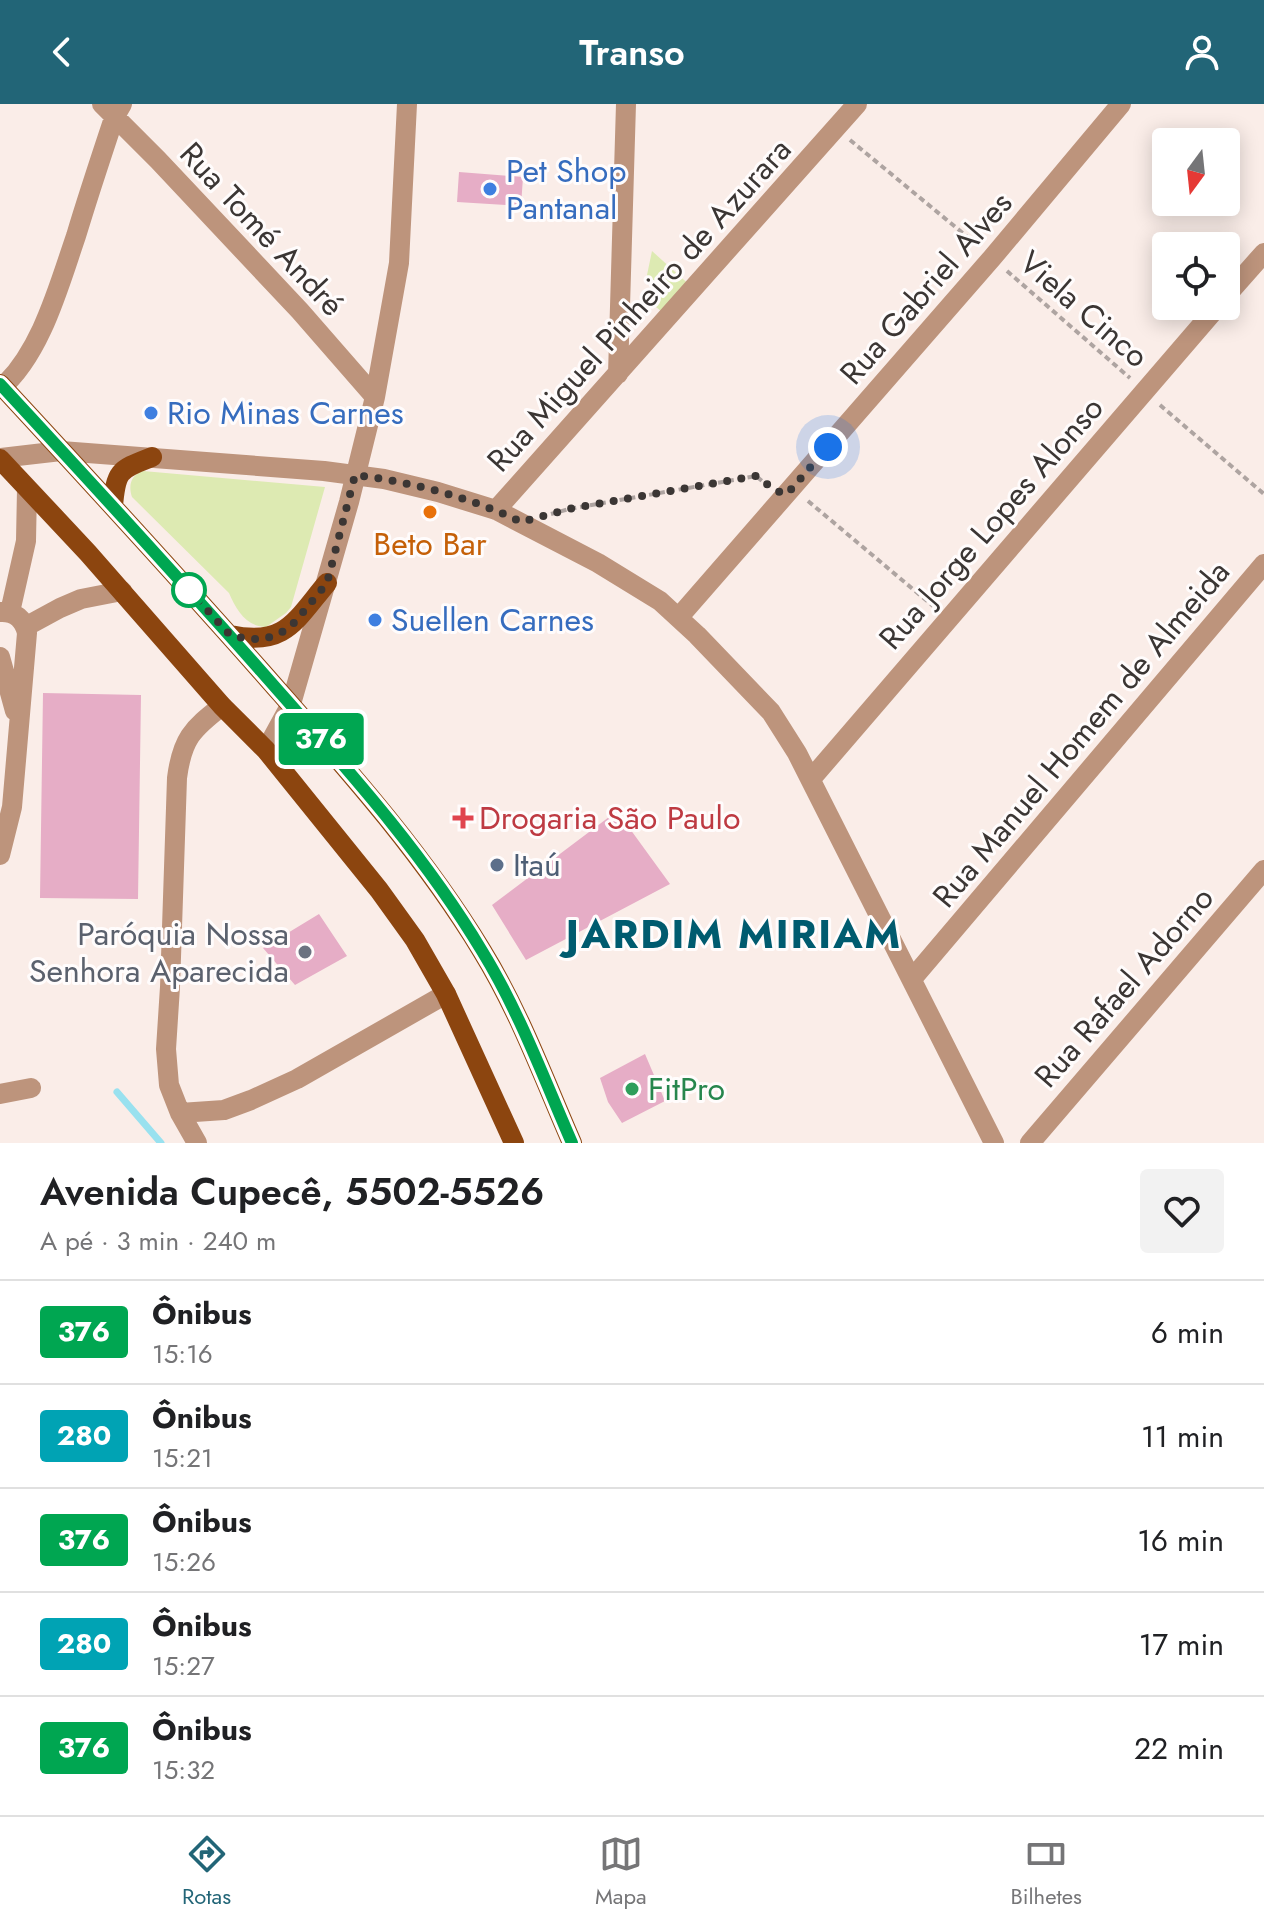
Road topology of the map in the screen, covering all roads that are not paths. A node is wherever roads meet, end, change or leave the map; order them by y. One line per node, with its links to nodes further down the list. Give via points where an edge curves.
1 (407, 104): 11 (street, via 399,263)
2 (626, 104): 9 (street)
3 (857, 104): 9 (street, Rua Miguel Pinheiro de Azurara)
4 (1121, 104): 22 (street, Rua Gabriel Alves)
5 (113, 109): 10 (street, via 54,302 35,342); 11 (street, Rua Tomé André)
6 (1264, 253): 7 (street)
7 (1240, 280)
8 (1206, 320): 30 (street, Rua Jorge Lopes Alonso)
9 (618, 374): 18 (street, Rua Miguel Pinheiro de Azurara)
10 (1, 387): 12 (main road)
11 (375, 397): 15 (street)
12 (61, 451): 13 (street); 14 (street); 17 (main road)
13 (152, 457): 15 (street); 17 (main road, via 118,475)
14 (0, 459): 16 (main road)
15 (355, 475): 18 (street); 20 (street)
16 (27, 489): 21 (main road); 23 (street)
17 (113, 506): 24 (main road)
18 (496, 510): 22 (street, via 598,563)
19 (1264, 564): 33 (street, Rua Manuel Homem de Almeida)
20 (327, 583): 24 (main road, via 281,633 264,639); 26 (street)
21 (122, 591): 23 (street, via 81,599); 27 (main road)
22 (679, 617): 30 (street, via 771,712)
23 (15, 623): 25 (street, via 21,650); 28 (street)
24 (230, 635): 26 (main road)
25 (0, 657): 28 (street)
26 (291, 704): 29 (street); 40 (main road, via 449,899 513,1010)
27 (222, 706): 29 (main road); 37 (street, via 189,736 177,778 166,1049 169,1085)
28 (18, 722): 31 (street, via 12,807)
29 (266, 750): 34 (main road, via 379,890)
30 (811, 779): 33 (street)
31 (0, 855)
32 (1264, 870): 42 (street, Rua Rafael Adorno)
33 (912, 979): 41 (street)
34 (446, 994): 37 (street, via 251,1100 224,1110); 39 (main road)
35 (31, 1088): 36 (street)
36 (0, 1094)
37 (180, 1113): 38 (street)
38 (197, 1143)
39 (514, 1143)
40 (572, 1143)
41 (994, 1143)
42 (1030, 1143)

